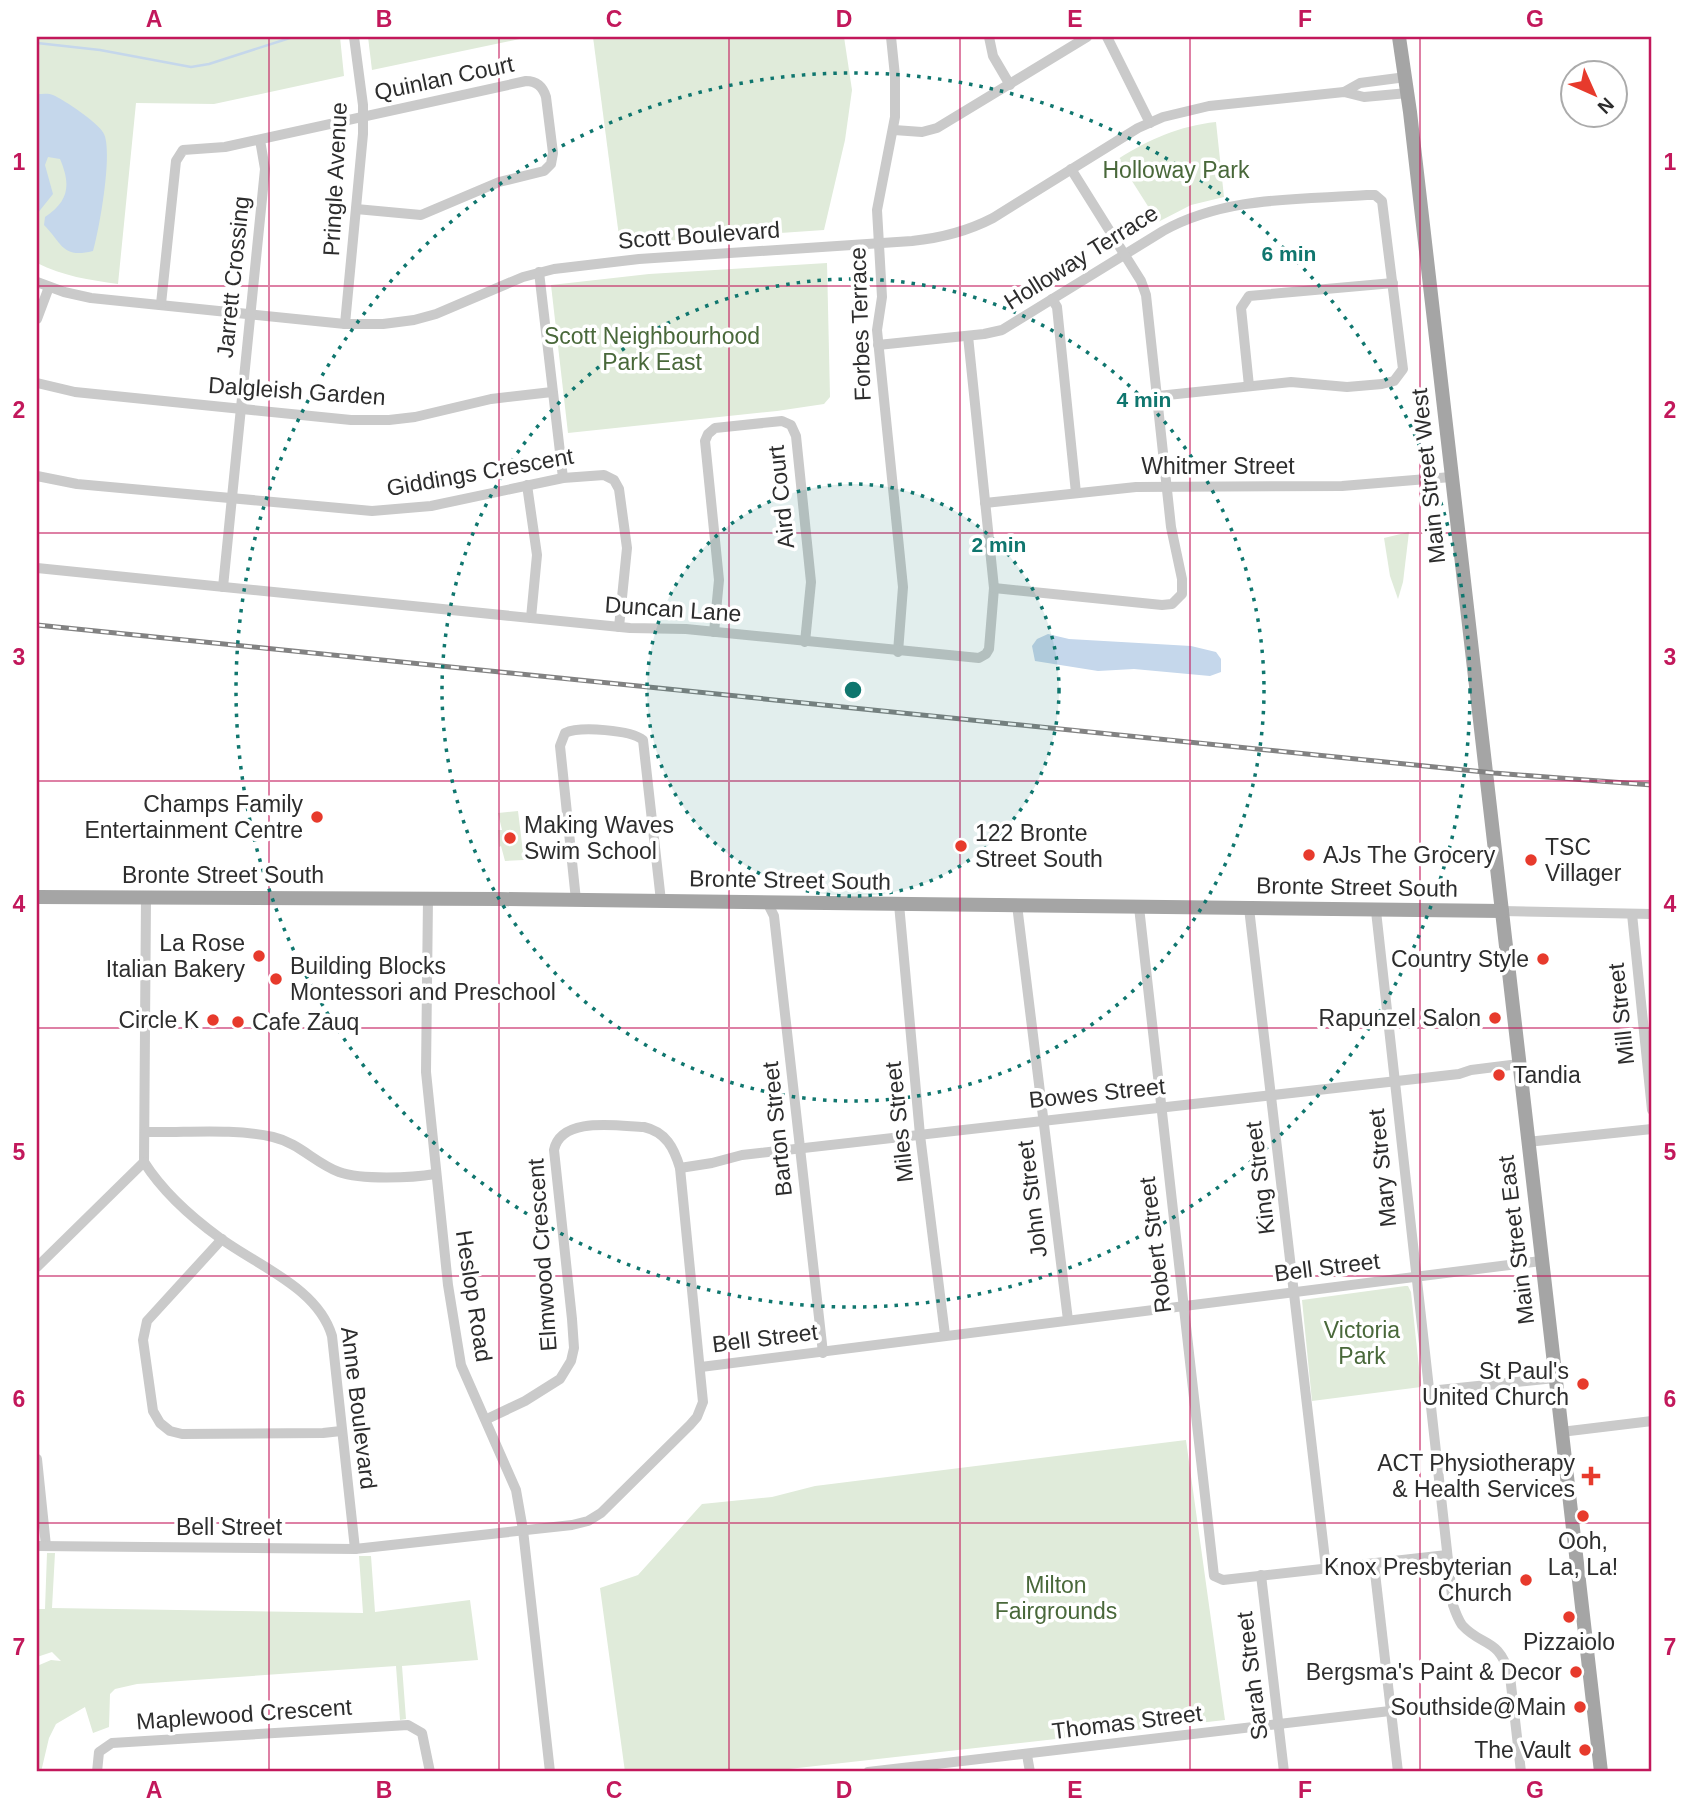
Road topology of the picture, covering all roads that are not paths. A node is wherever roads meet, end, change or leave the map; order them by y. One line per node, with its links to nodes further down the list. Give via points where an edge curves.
1 (891, 37): 13 (street, Forbes Terrace)
2 (989, 37): 8 (street, via 993,56)
3 (1087, 37): 8 (street)
4 (1107, 37): 12 (street)
5 (1399, 37): 7 (main road, Main Street West)
6 (355, 41): 11 (street, Pringle Avenue)
7 (1406, 77): 9 (street, Scott Boulevard, via 1360,83); 10 (main road, Main Street West)
8 (1010, 85): 13 (street, via 937,128)
9 (1344, 92): 10 (street, Scott Boulevard, via 1364,97); 12 (street, Scott Boulevard, via 1194,108)
10 (1408, 93): 36 (main road, Main Street West)
11 (363, 117): 14 (street); 16 (street, Pringle Avenue); 16 (street, Quinlan Court, via 531,81 540,85 546,97 552,159 544,171 499,182 421,215)
12 (1150, 122): 15 (street, Scott Boulevard)
13 (894, 130): 17 (street, Forbes Terrace, via 878,205)
14 (260, 140): 24 (street, via 189,148 177,157); 25 (street, Jarrett Crossing, via 265,169)
15 (1071, 169): 17 (street, Scott Boulevard, via 971,228 933,239); 18 (street)
16 (356, 209): 27 (street, Pringle Avenue)
17 (878, 244): 19 (street, Scott Boulevard, via 632,260); 29 (street, Forbes Terrace, via 882,297)
18 (1125, 254): 21 (street, Holloway Terrace, via 1186,219 1224,206 1375,195 1384,205); 23 (street, Holloway Terrace); 33 (street, via 1146,295)
19 (540, 272): 27 (street, Scott Boulevard, via 426,317); 32 (street)
20 (37, 282): 22 (street, Scott Boulevard)
21 (1393, 282): 31 (street, via 1249,296 1241,308); 31 (street, Holloway Terrace, via 1403,369 1398,379 1359,387 1297,382)
22 (49, 287): 24 (street, Scott Boulevard, via 91,298); 26 (street)
23 (1052, 299): 28 (street, Holloway Terrace, via 1002,330); 40 (street, via 1057,307)
24 (161, 304): 25 (street, Scott Boulevard)
25 (250, 314): 27 (street, Scott Boulevard); 34 (street, Jarrett Crossing)
26 (37, 319)
27 (345, 324)
28 (968, 336): 29 (street, Holloway Terrace); 42 (street, Duncan Lane)
29 (878, 345): 50 (street, Forbes Terrace, via 903,587)
30 (37, 383): 34 (street, Dalgleish Garden, via 75,392)
31 (1249, 386): 33 (street, Holloway Terrace)
32 (552, 392): 34 (street, Dalgleish Garden, via 389,420); 37 (street)
33 (1158, 396): 39 (street)
34 (241, 409): 41 (street, Jarrett Crossing)
35 (37, 476): 41 (street, Giddings Crescent)
36 (1451, 477): 39 (street, Whitmer Street, via 1342,486); 62 (main road, Main Street West)
37 (563, 478): 38 (street, Giddings Crescent); 47 (street, Giddings Crescent, via 604,475 619,489 627,554)
38 (527, 485): 41 (street, Giddings Crescent, via 386,510); 46 (street, via 537,555)
39 (1167, 487): 40 (street, Whitmer Street); 45 (street, via 1182,588 1172,604)
40 (1076, 493): 42 (street, Whitmer Street)
41 (232, 499): 44 (street, Jarrett Crossing)
42 (985, 503): 45 (street, Duncan Lane)
43 (37, 568): 44 (street, Duncan Lane)
44 (223, 587): 46 (street, Duncan Lane)
45 (994, 588): 50 (street, Duncan Lane, via 989,649 982,657)
46 (531, 618): 47 (street, Duncan Lane)
47 (620, 627): 48 (street, Duncan Lane)
48 (714, 632): 49 (street, Duncan Lane); 49 (street, Aird Court, via 718,571 705,441 715,428 782,421 793,428 797,449 811,582)
49 (805, 642): 50 (street, Duncan Lane)
50 (898, 652)
51 (37, 897): 52 (main road, Bronte Street South)
52 (146, 897): 53 (main road, Bronte Street South); 72 (street)
53 (428, 898): 54 (main road, Bronte Street South); 78 (street, Heslop Road, via 426,1072)
54 (576, 900): 55 (main road, Bronte Street South); 55 (street, via 560,746 565,733 578,729 635,734 645,744)
55 (661, 901): 56 (main road, Bronte Street South)
56 (767, 902): 57 (main road, Bronte Street South); 75 (street, Barton Street, via 774,916)
57 (899, 904): 58 (main road, Bronte Street South); 73 (street, Miles Street)
58 (1017, 905): 59 (main road, Bronte Street South); 70 (street, John Street)
59 (1139, 906): 60 (main road, Bronte Street South); 68 (street, Robert Street)
60 (1250, 908): 61 (main road, Bronte Street South); 67 (street, King Street)
61 (1376, 911): 62 (main road, Bronte Street South); 66 (street, Mary Street)
62 (1502, 911): 63 (street); 65 (main road, Main Street East)
63 (1632, 914): 64 (street); 69 (street, Mill Street)
64 (1652, 914)
65 (1519, 1064): 66 (street, Bowes Street); 74 (main road, Main Street East)
66 (1394, 1081): 67 (street, Bowes Street); 82 (street, Mary Street)
67 (1271, 1095): 68 (street, Bowes Street); 83 (street, King Street)
68 (1161, 1107): 70 (street, Bowes Street); 84 (street, Robert Street)
69 (1652, 1110)
70 (1043, 1121): 73 (street, Bowes Street); 85 (street, John Street)
71 (1652, 1129): 74 (street)
72 (145, 1132): 76 (street); 78 (street, via 270,1137 290,1142 340,1172 384,1177)
73 (920, 1135): 75 (street, Bowes Street); 86 (street, Miles Street)
74 (1527, 1142): 80 (main road, Main Street East)
75 (800, 1148): 77 (street, Bowes Street); 87 (street, Barton Street)
76 (144, 1162): 79 (street, Anne Boulevard, via 186,1212); 81 (street)
77 (680, 1168): 88 (street, Elmwood Crescent); 91 (street, Elmwood Crescent, via 670,1144 654,1129 576,1127 557,1140 554,1150 574,1348 571,1361 560,1379)
78 (435, 1174): 91 (street, Heslop Road, via 461,1365)
79 (222, 1239): 93 (street, Anne Boulevard, via 310,1298 322,1312 332,1336); 93 (street, via 147,1321 144,1340 150,1395 160,1423 182,1434)
80 (1541, 1261): 82 (street, Bell Street); 89 (main road, Main Street East)
81 (37, 1267)
82 (1416, 1277): 83 (street, Bell Street); 90 (street, Mary Street)
83 (1294, 1292): 84 (street, Bell Street); 101 (street, King Street)
84 (1184, 1307): 85 (street, Bell Street); 102 (street, Robert Street, via 1213,1576 1223,1580)
85 (1068, 1320): 86 (street, Bell Street)
86 (945, 1335): 87 (street, Bell Street)
87 (823, 1353): 88 (street, Bell Street)
88 (701, 1367): 96 (street, Bell Street, via 703,1402 697,1417 601,1513 572,1525)
89 (1555, 1378): 90 (street); 94 (main road, Main Street East)
90 (1429, 1391): 99 (street, Mary Street)
91 (486, 1419): 96 (street, Heslop Road, via 516,1490)
92 (1652, 1422): 94 (street)
93 (341, 1431): 98 (street, Anne Boulevard)
94 (1561, 1432): 115 (main road, Main Street East)
95 (37, 1459): 97 (street)
96 (523, 1530): 98 (street, Bell Street); 109 (street, Heslop Road)
97 (41, 1546): 98 (street, Bell Street)
98 (355, 1549)
99 (1447, 1555): 100 (street); 114 (street, Mary Street, via 1452,1605 1458,1617 1463,1626 1501,1653 1506,1664)
100 (1374, 1564): 101 (street); 103 (street)
101 (1326, 1568): 102 (street)
102 (1261, 1575): 104 (street, Sarah Street)
103 (1390, 1712): 104 (street, Thomas Street); 113 (street)
104 (1279, 1725): 105 (street, Thomas Street); 112 (street, Sarah Street)
105 (1027, 1755): 106 (street, Thomas Street); 111 (street)
106 (886, 1771): 110 (street, Thomas Street)
107 (97, 1772): 108 (street, Maplewood Crescent, via 99,1752 113,1743 372,1726 408,1726 422,1733)
108 (430, 1772)
109 (550, 1772)
110 (868, 1772)
111 (1030, 1772)
112 (1284, 1772)
113 (1398, 1772)
114 (1521, 1772)
115 (1601, 1772)

